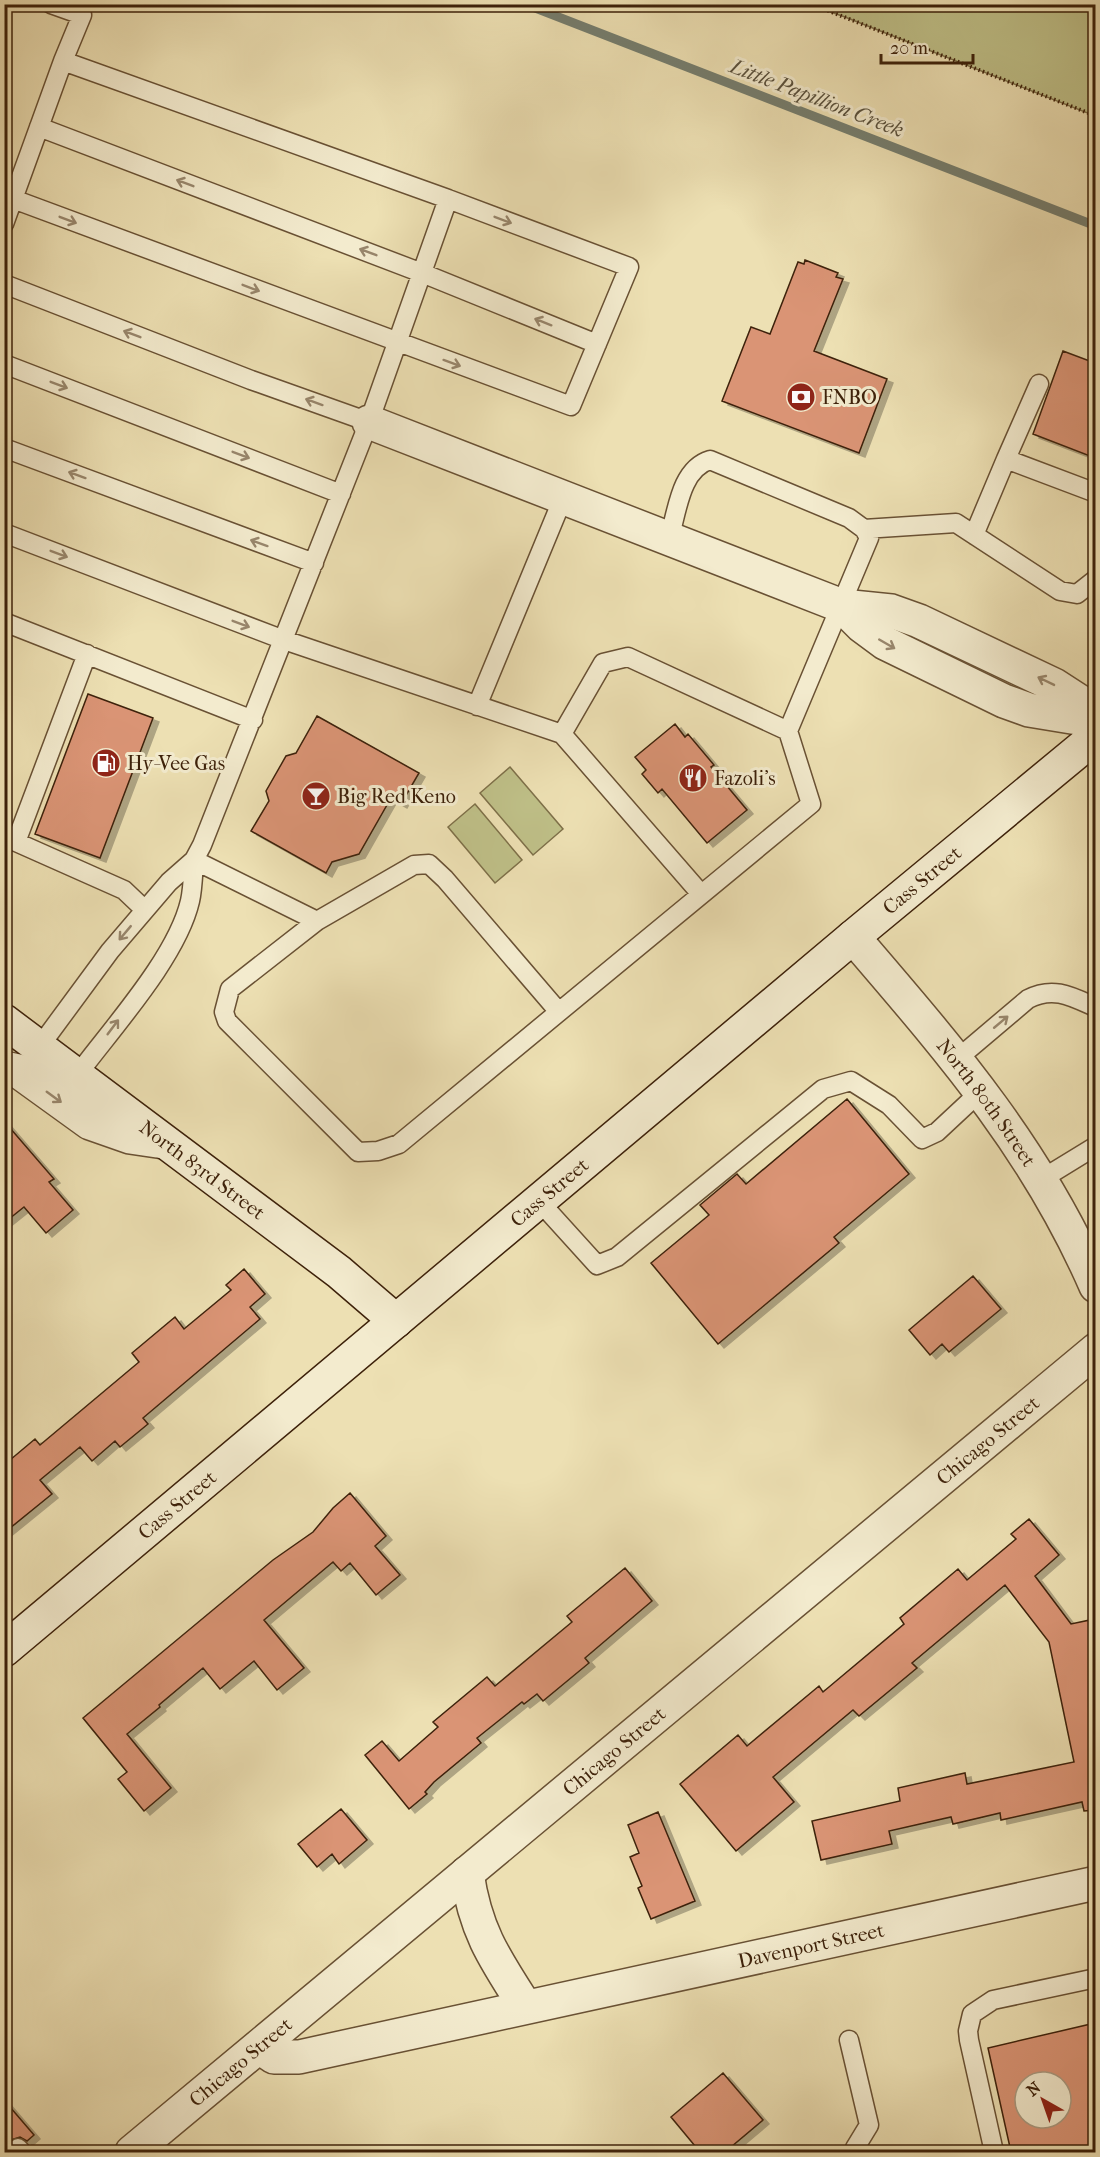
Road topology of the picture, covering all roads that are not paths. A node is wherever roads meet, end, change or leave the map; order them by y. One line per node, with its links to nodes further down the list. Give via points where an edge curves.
1 (51, 4): 2 (lane, via 82,15)
2 (63, 61): 3 (lane); 4 (lane)
3 (39, 127): 5 (lane); 7 (lane, one-way to 3)
4 (448, 199): 7 (lane); 10 (lane, one-way to 10, via 629,267)
5 (14, 200): 6 (lane); 9 (lane, one-way to 9)
6 (4, 224)
7 (422, 273): 9 (lane); 10 (lane, one-way to 7)
8 (4, 285): 13 (lane, one-way to 8)
9 (397, 343): 10 (lane, one-way to 10, via 570,406); 13 (lane)
10 (597, 344)
11 (4, 364): 17 (lane, one-way to 17)
12 (1039, 384): 15 (lane)
13 (369, 422): 17 (lane); 18 (street)
14 (4, 448): 23 (lane, one-way to 14)
15 (1006, 459): 16 (lane); 21 (lane)
16 (1095, 493)
17 (341, 494): 23 (lane)
18 (563, 498): 22 (street); 29 (lane)
19 (864, 529): 21 (lane, via 956,523); 22 (lane, via 849,518 710,460 689,472); 25 (lane, via 868,538)
20 (4, 533): 27 (lane, one-way to 27)
21 (974, 535): 24 (lane, via 1060,591 1077,594)
22 (669, 539): 25 (street)
23 (314, 563): 27 (lane)
24 (1095, 579)
25 (842, 606): 30 (street, one-way to 25, via 1054,685 919,621 891,611); 32 (street, one-way to 32, via 885,643 1004,701 1029,710); 33 (lane)
26 (4, 622): 28 (lane)
27 (284, 640): 29 (lane); 31 (lane)
28 (87, 654): 31 (lane); 38 (lane, via 16,842 124,890)
29 (477, 706): 34 (lane)
30 (1095, 711)
31 (253, 720): 36 (lane)
32 (1095, 721)
33 (788, 730): 34 (lane, via 628,657 603,663); 37 (lane, via 811,804)
34 (562, 734): 37 (lane)
35 (1095, 736): 40 (street, Cass Street)
36 (194, 860): 38 (lane); 39 (lane); 47 (lane, one-way to 36, via 151,977 180,929 191,900)
37 (701, 894): 42 (lane)
38 (145, 910): 44 (lane, one-way to 44)
39 (317, 921): 42 (lane, via 414,865 429,864); 42 (lane, via 230,989 224,1012 227,1021 358,1152 399,1144)
40 (853, 937): 45 (street, North 80th Street); 52 (street, Cass Street)
41 (1095, 1007): 45 (lane, one-way to 41, via 1038,994 1057,991)
42 (559, 1012)
43 (4, 1021): 44 (street, North 83rd Street)
44 (40, 1046): 47 (street, North 83rd Street)
45 (956, 1060): 48 (street, North 80th Street)
46 (4, 1068): 49 (street, one-way to 49, via 18,1071 90,1123 130,1137)
47 (78, 1074): 49 (street, North 83rd Street)
48 (981, 1091): 51 (street, North 80th Street); 52 (lane, via 937,1132 922,1140 889,1105 851,1081 823,1089 617,1257 597,1265)
49 (164, 1142): 54 (street, North 83rd Street, via 339,1272)
50 (1095, 1146): 51 (lane)
51 (1042, 1179): 53 (street, North 80th Street)
52 (539, 1201): 54 (street, Cass Street)
53 (1095, 1286)
54 (396, 1321): 56 (street, Cass Street)
55 (1095, 1350): 57 (street, Chicago Street)
56 (4, 1650)
57 (467, 1872): 60 (street, via 472,1908 480,1929); 62 (street, Chicago Street)
58 (1095, 1883): 60 (street, Davenport Street)
59 (1095, 1978): 65 (lane, via 993,2000 972,2014 968,2031)
60 (525, 2006): 62 (street, Davenport Street, via 293,2058 274,2057)
61 (849, 2040): 64 (lane, via 869,2125)
62 (259, 2047): 63 (street, Chicago Street)
63 (132, 2152)
64 (856, 2152)
65 (994, 2152)

